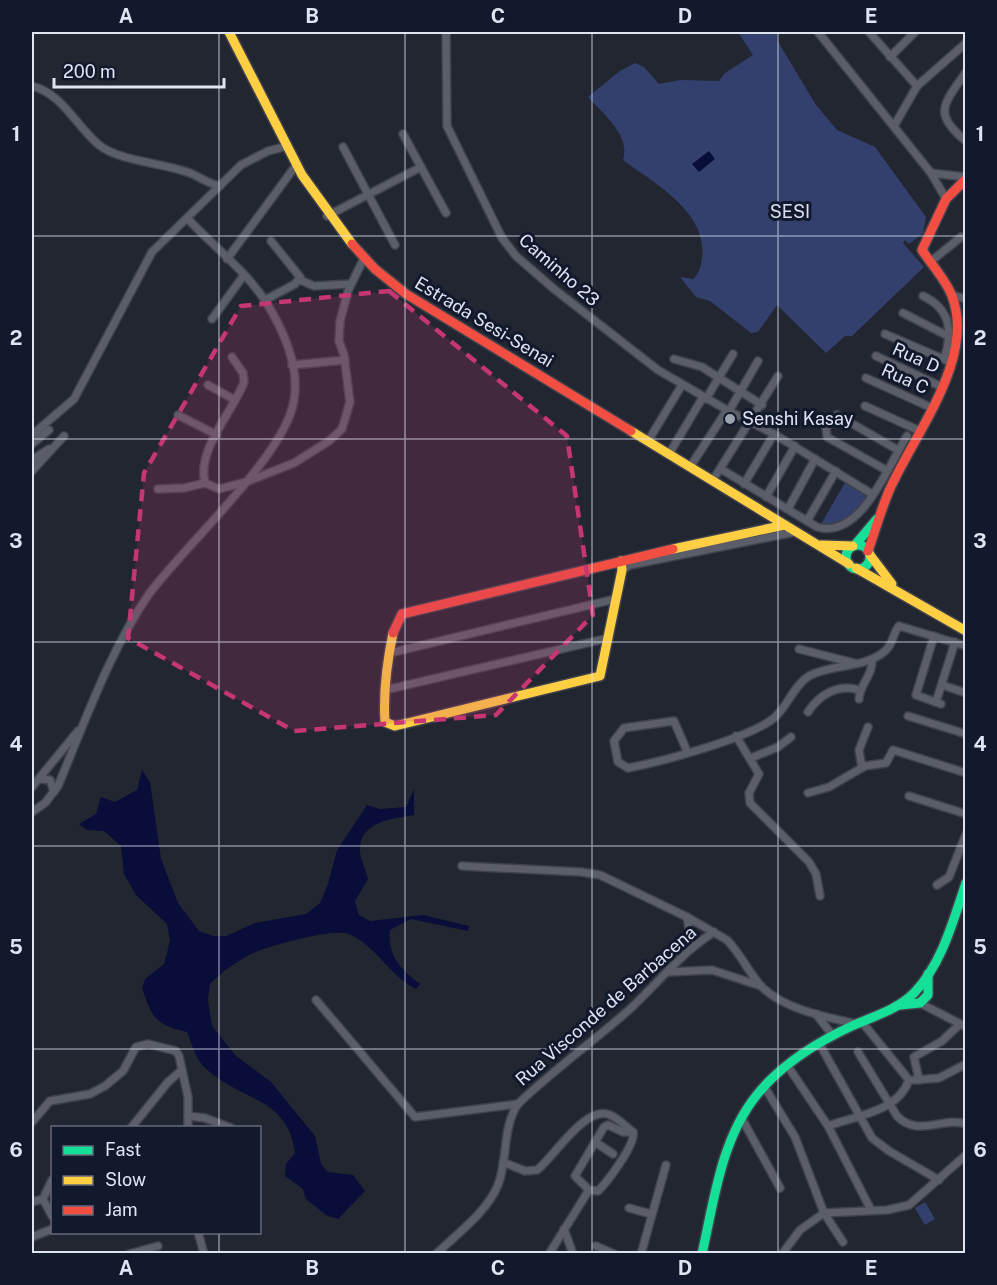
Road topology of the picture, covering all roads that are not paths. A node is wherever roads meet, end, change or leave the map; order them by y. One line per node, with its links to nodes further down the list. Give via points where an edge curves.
1 (229, 32): 14 (street, Estrada Sesi-Senai)
2 (446, 32): 55 (street, Caminho 23, via 447,126 502,238 516,256 554,289)
3 (818, 32): 11 (street)
4 (869, 32): 7 (street)
5 (915, 32): 7 (street)
6 (966, 43): 10 (street)
7 (890, 57): 10 (street)
8 (966, 72): 13 (street, via 943,110 950,127)
9 (32, 86): 20 (street, via 51,93 103,147)
10 (917, 86): 11 (street)
11 (894, 126): 18 (street)
12 (404, 134): 17 (street)
13 (966, 141)
14 (288, 146): 16 (street, Estrada Sesi-Senai); 20 (street, via 250,158)
15 (343, 147): 21 (street)
16 (297, 164): 24 (street, Estrada Sesi-Senai); 29 (street)
17 (421, 167): 21 (street); 23 (street)
18 (931, 173): 19 (street); 22 (street)
19 (966, 178): 22 (street)
20 (220, 186): 25 (street)
21 (368, 195): 24 (street); 28 (street)
22 (946, 199): 31 (street, via 922,250)
23 (446, 213)
24 (327, 216): 30 (street, Estrada Sesi-Senai)
25 (188, 219): 29 (street); 69 (street, via 146,260 74,399)
26 (961, 237): 31 (street)
27 (271, 241): 33 (street)
28 (395, 245)
29 (227, 259): 32 (street)
30 (363, 260): 34 (street); 73 (street, Estrada Sesi-Senai, via 405,294)
31 (930, 262): 35 (street)
32 (244, 275): 38 (street); 40 (street)
33 (300, 280): 34 (street, via 314,286); 38 (street)
34 (351, 284): 47 (street, via 339,335)
35 (952, 295): 37 (street); 49 (street, via 958,324 957,348)
36 (923, 296): 42 (street, via 942,308)
37 (966, 299)
38 (265, 300): 50 (street, via 284,337)
39 (903, 313): 42 (street)
40 (212, 319)
41 (885, 334): 49 (street)
42 (948, 336): 49 (street)
43 (733, 354): 53 (street)
44 (876, 356): 56 (street, Rua D)
45 (232, 357): 59 (street, via 244,378)
46 (674, 359): 53 (street, via 696,365)
47 (345, 360): 50 (street); 87 (street, via 350,402 342,429 294,463)
48 (758, 361): 57 (street)
49 (949, 361): 56 (street)
50 (292, 365): 87 (street, via 295,388 289,420)
51 (778, 376): 60 (street)
52 (866, 378): 62 (street, Rua C)
53 (720, 379): 57 (street); 58 (street)
54 (208, 385): 59 (street)
55 (682, 385): 58 (street, Caminho 23); 73 (street)
56 (942, 387): 62 (street)
57 (740, 392): 60 (street); 63 (street)
58 (705, 398): 63 (street, Caminho 23); 78 (street)
59 (235, 400): 70 (street)
60 (762, 405): 65 (street)
61 (865, 406): 67 (street)
62 (932, 408): 67 (street)
63 (728, 411): 65 (street, Caminho 23); 81 (street)
64 (178, 415): 70 (street)
65 (751, 422): 68 (street, Caminho 23); 82 (street)
66 (49, 430): 74 (street)
67 (920, 431): 91 (street)
68 (774, 434): 76 (street, Caminho 23); 89 (street)
69 (32, 435)
70 (217, 435): 88 (street, via 205,459)
71 (64, 436): 75 (street)
72 (907, 436): 77 (street)
73 (648, 441): 78 (street, Estrada Sesi-Senai)
74 (32, 444)
75 (54, 446): 80 (street); 83 (street)
76 (795, 446): 79 (street, Caminho 23); 93 (street)
77 (898, 450): 85 (street); 85 (street, via 840,416 836,415 826,428 827,437)
78 (669, 454): 81 (street, Estrada Sesi-Senai)
79 (815, 459): 84 (street, Caminho 23); 94 (street)
80 (32, 460)
81 (690, 467): 86 (street, Estrada Sesi-Senai)
82 (721, 469): 86 (street); 89 (street)
83 (32, 471)
84 (836, 471): 92 (street, Caminho 23); 97 (street)
85 (885, 472): 91 (street); 92 (street)
86 (713, 480): 95 (street, Estrada Sesi-Senai)
87 (246, 482): 88 (street, via 219,489); 124 (street, via 148,596)
88 (205, 483): 90 (street)
89 (744, 484): 93 (street)
90 (158, 489)
91 (889, 491): 96 (street)
92 (872, 494): 97 (street, via 853,521 839,528 825,529)
93 (766, 497): 94 (street)
94 (788, 509): 97 (street)
95 (769, 515): 98 (street, Estrada Sesi-Senai); 99 (street)
96 (877, 519): 102 (street); 103 (street)
97 (807, 521)
98 (785, 525): 99 (street); 100 (street, Estrada Sesi-Senai)
99 (767, 529): 104 (street)
100 (795, 531): 101 (street, Estrada Sesi-Senai); 104 (street)
101 (818, 545): 102 (street, Estrada Sesi-Senai); 105 (street, Estrada Sesi-Senai)
102 (854, 546): 103 (street, via 864,547); 105 (street, via 846,554)
103 (869, 553): 105 (street, via 866,565); 106 (street, Estrada Sesi-Senai)
104 (621, 566): 107 (street); 114 (street, via 402,614 396,619)
105 (852, 566): 106 (street, Estrada Sesi-Senai)
106 (900, 593): 108 (street, Estrada Sesi-Senai)
107 (615, 599): 110 (street); 114 (street)
108 (966, 631)
109 (934, 636): 111 (street); 115 (street, via 898,627 889,647); 117 (street, via 916,695 939,703)
110 (609, 638): 118 (street); 118 (street, via 602,674 595,679 406,724 392,727 385,722)
111 (955, 642): 112 (street); 117 (street)
112 (966, 646)
113 (799, 649): 116 (street)
114 (390, 652): 118 (street)
115 (872, 659): 116 (street); 119 (street, via 870,675)
116 (854, 663): 127 (street, via 809,676 773,719)
117 (942, 685): 120 (street)
118 (385, 690)
119 (859, 690): 121 (street); 122 (street, via 844,688 824,694)
120 (966, 693)
121 (859, 699)
122 (808, 712)
123 (908, 716): 126 (street)
124 (84, 722): 133 (street); 135 (street)
125 (868, 727): 131 (street, via 859,750)
126 (966, 734)
127 (736, 736): 129 (street); 130 (street)
128 (791, 737): 130 (street)
129 (687, 751): 129 (street, via 630,767 618,762 614,747 616,736 628,727 674,721)
130 (751, 758): 146 (street, via 759,778 749,793 750,803 808,861 816,874)
131 (862, 768): 132 (street, via 886,763 892,750); 136 (street, via 829,787)
132 (966, 772)
133 (40, 779): 134 (street); 135 (street, via 50,780)
134 (32, 787)
135 (54, 792): 139 (street)
136 (807, 793)
137 (909, 796): 141 (street)
138 (32, 804): 139 (street)
139 (41, 806): 140 (street)
140 (32, 812)
141 (966, 814)
142 (966, 834): 145 (street, via 949,878)
143 (462, 866): 148 (street, via 600,875)
144 (966, 883): 147 (street)
145 (937, 885)
146 (820, 896)
147 (963, 897): 152 (street)
148 (687, 917): 149 (street); 150 (street)
149 (714, 932): 150 (street, Rua Visconde de Barbacena); 153 (street, via 737,950)
150 (692, 945): 151 (street, Rua Visconde de Barbacena)
151 (668, 972): 153 (street, via 712,970); 172 (street, Rua Visconde de Barbacena)
152 (928, 974): 154 (street); 155 (street)
153 (761, 987): 160 (street)
154 (915, 992): 155 (street); 157 (street); 158 (street)
155 (928, 995): 157 (street); 159 (street)
156 (316, 1000): 172 (street, via 415,1117)
157 (920, 1003): 158 (street); 159 (street)
158 (898, 1005): 161 (street)
159 (933, 1008): 162 (street)
160 (816, 1014): 161 (street); 163 (street)
161 (860, 1023): 163 (street); 169 (street)
162 (963, 1025): 170 (street, via 914,1057)
163 (833, 1036): 164 (street)
164 (819, 1043): 167 (street); 176 (street)
165 (858, 1052): 173 (street)
166 (966, 1064): 170 (street, via 945,1076)
167 (787, 1065): 171 (street); 182 (street)
168 (182, 1070): 174 (street); 177 (street, via 179,1056 172,1049 139,1045 111,1082 90,1094 50,1101); 179 (street)
169 (909, 1080): 170 (street); 173 (street, via 905,1091)
170 (919, 1080)
171 (764, 1086): 175 (street); 197 (street, via 795,1137)
172 (518, 1104): 187 (street)
173 (889, 1104): 176 (street); 178 (street, via 900,1120 908,1124)
174 (188, 1116): 180 (street); 181 (street)
175 (741, 1117): 191 (street); 214 (street, via 729,1148)
176 (859, 1117): 182 (street); 189 (street, via 878,1144)
177 (32, 1122)
178 (966, 1124)
179 (134, 1126)
180 (188, 1126)
181 (226, 1126)
182 (828, 1126): 196 (street)
183 (633, 1132): 184 (street, via 606,1125); 187 (street, via 610,1115 598,1114 585,1119 537,1170 525,1171); 192 (street, via 632,1143 604,1184 598,1191)
184 (595, 1142): 185 (street); 192 (street, via 575,1176)
185 (613, 1154)
186 (966, 1155): 189 (street)
187 (503, 1162): 209 (street, via 499,1184 490,1199)
188 (666, 1165): 199 (street)
189 (939, 1180): 196 (street, via 909,1205)
190 (51, 1182): 193 (street)
191 (780, 1188)
192 (589, 1190): 201 (street)
193 (44, 1198): 194 (street); 198 (street)
194 (32, 1202)
195 (628, 1208): 199 (street)
196 (871, 1210): 197 (street)
197 (824, 1213): 204 (street); 215 (street, via 800,1230)
198 (51, 1214)
199 (651, 1214): 213 (street)
200 (51, 1229): 203 (street)
201 (564, 1229): 210 (street); 211 (street)
202 (198, 1234): 208 (street)
203 (32, 1237)
204 (843, 1242)
205 (158, 1246): 207 (street)
206 (596, 1246): 212 (street)
207 (129, 1254)
208 (204, 1254)
209 (436, 1254)
210 (549, 1254)
211 (573, 1254)
212 (614, 1254)
213 (640, 1254)
214 (702, 1254)
215 (783, 1254)

